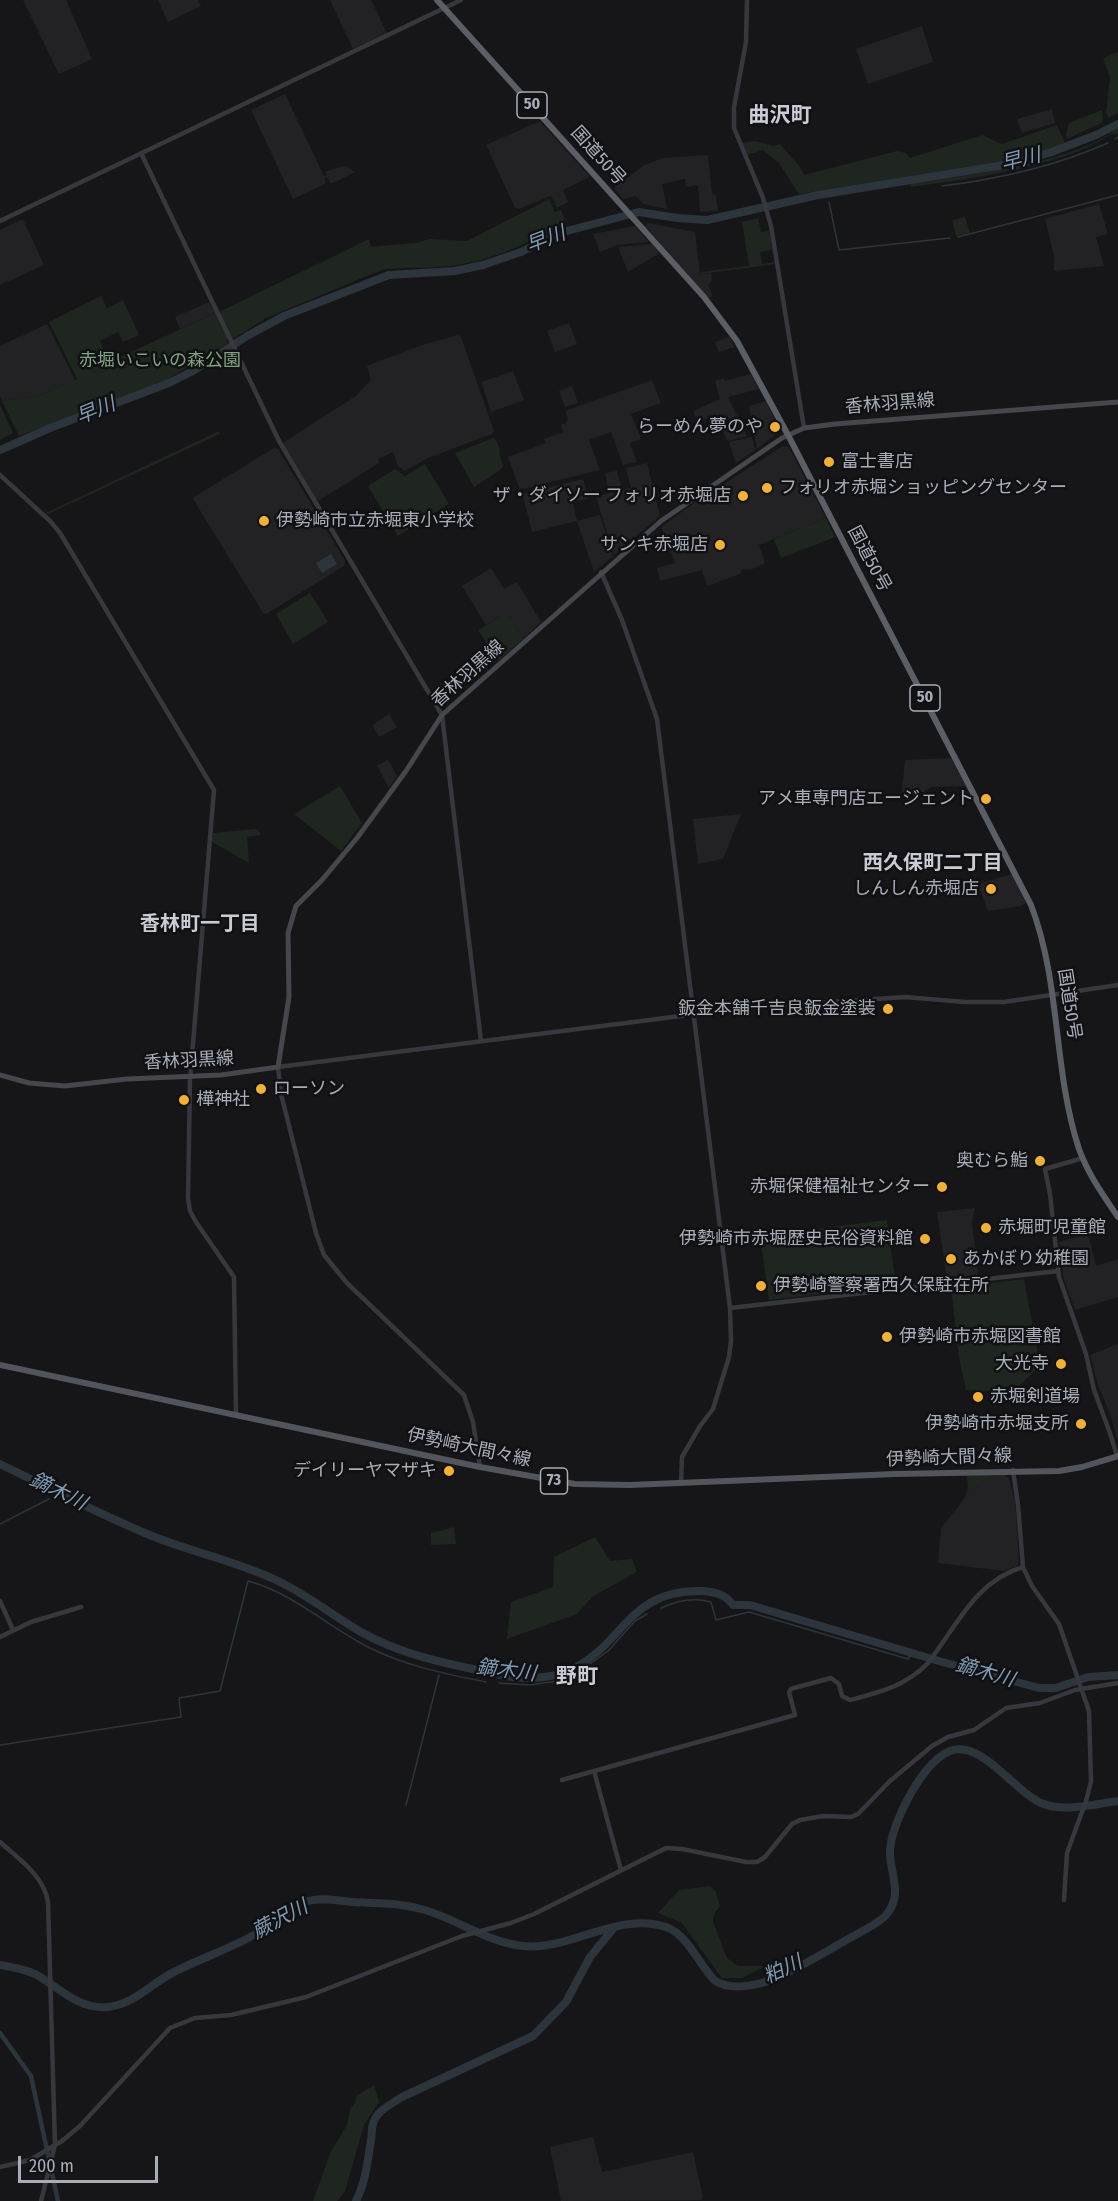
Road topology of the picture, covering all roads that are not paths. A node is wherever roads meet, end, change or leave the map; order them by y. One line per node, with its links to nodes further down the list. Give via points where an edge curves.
1 (437, 0): 4 (highway, 国道50号 / 50)
2 (461, 0): 4 (street)
3 (747, 0): 8 (street, via 746,42 734,128 767,211)
4 (445, 8): 5 (street); 9 (highway, 国道50号 / 50, via 704,297 731,333)
5 (141, 153): 6 (street); 12 (street, via 279,441)
6 (0, 221)
7 (1118, 402): 8 (main road, 香林羽黒線)
8 (804, 428): 9 (main road, 香林羽黒線)
9 (788, 435): 11 (main road, 香林羽黒線, via 668,516); 14 (highway, 国道50号 / 50, via 1024,891 1042,938)
10 (0, 476): 19 (street, via 56,528 213,787)
11 (601, 572): 12 (main road, 香林羽黒線); 15 (street, via 657,719)
12 (442, 715): 16 (street); 17 (main road, 香林羽黒線, via 357,838 296,906 288,933 289,997)
13 (1118, 985): 14 (street)
14 (1053, 994): 15 (street, via 995,1002 905,997); 20 (highway, 国道50号 / 50, via 1071,1115)
15 (693, 1014): 16 (street); 23 (street)
16 (482, 1041): 17 (street)
17 (278, 1067): 19 (main road, 香林羽黒線); 27 (street, via 281,1094 324,1255 347,1283 464,1395)
18 (0, 1075): 19 (main road, 香林羽黒線, via 60,1086)
19 (191, 1076): 25 (street, via 189,1205 196,1222 234,1277)
20 (1083, 1158): 21 (highway, 国道50号 / 50); 22 (street, via 1045,1169)
21 (1118, 1217)
22 (1058, 1271): 23 (street); 26 (street)
23 (730, 1308): 29 (street, via 729,1357 713,1409 682,1457)
24 (0, 1365): 25 (main road, 伊勢崎大間々線 / 73)
25 (236, 1415): 27 (main road, 伊勢崎大間々線 / 73)
26 (1117, 1456): 28 (main road, 伊勢崎大間々線 / 73, via 1071,1469)
27 (480, 1467): 29 (main road, 伊勢崎大間々線 / 73, via 576,1484)
28 (1012, 1470): 29 (main road, 伊勢崎大間々線 / 73); 30 (street)
29 (681, 1483)
30 (1023, 1567): 36 (street, via 1059,1624); 37 (street, via 1003,1574 982,1589 928,1663 897,1687 850,1700 842,1696 839,1684 831,1678 794,1688 789,1692 795,1715)
31 (0, 1600): 33 (street)
32 (81, 1607): 33 (street)
33 (12, 1630): 34 (street)
34 (0, 1637)
35 (1118, 1683): 36 (street)
36 (1082, 1687): 40 (street, via 1040,1703 1006,1708 974,1730 941,1740 890,1781 858,1814 800,1820 757,1862 669,1847); 41 (street, via 1090,1722 1090,1787 1067,1853)
37 (594, 1771): 38 (street); 40 (street)
38 (562, 1780)
39 (0, 1842): 42 (street, via 31,1870 46,1894)
40 (621, 1870): 42 (street, via 534,1914 462,1936 306,1997 231,2015 195,2018 170,2028 80,2126)
41 (1064, 1900)
42 (55, 2145): 43 (street, via 28,2161); 44 (street)
43 (0, 2167)
44 (41, 2201)

